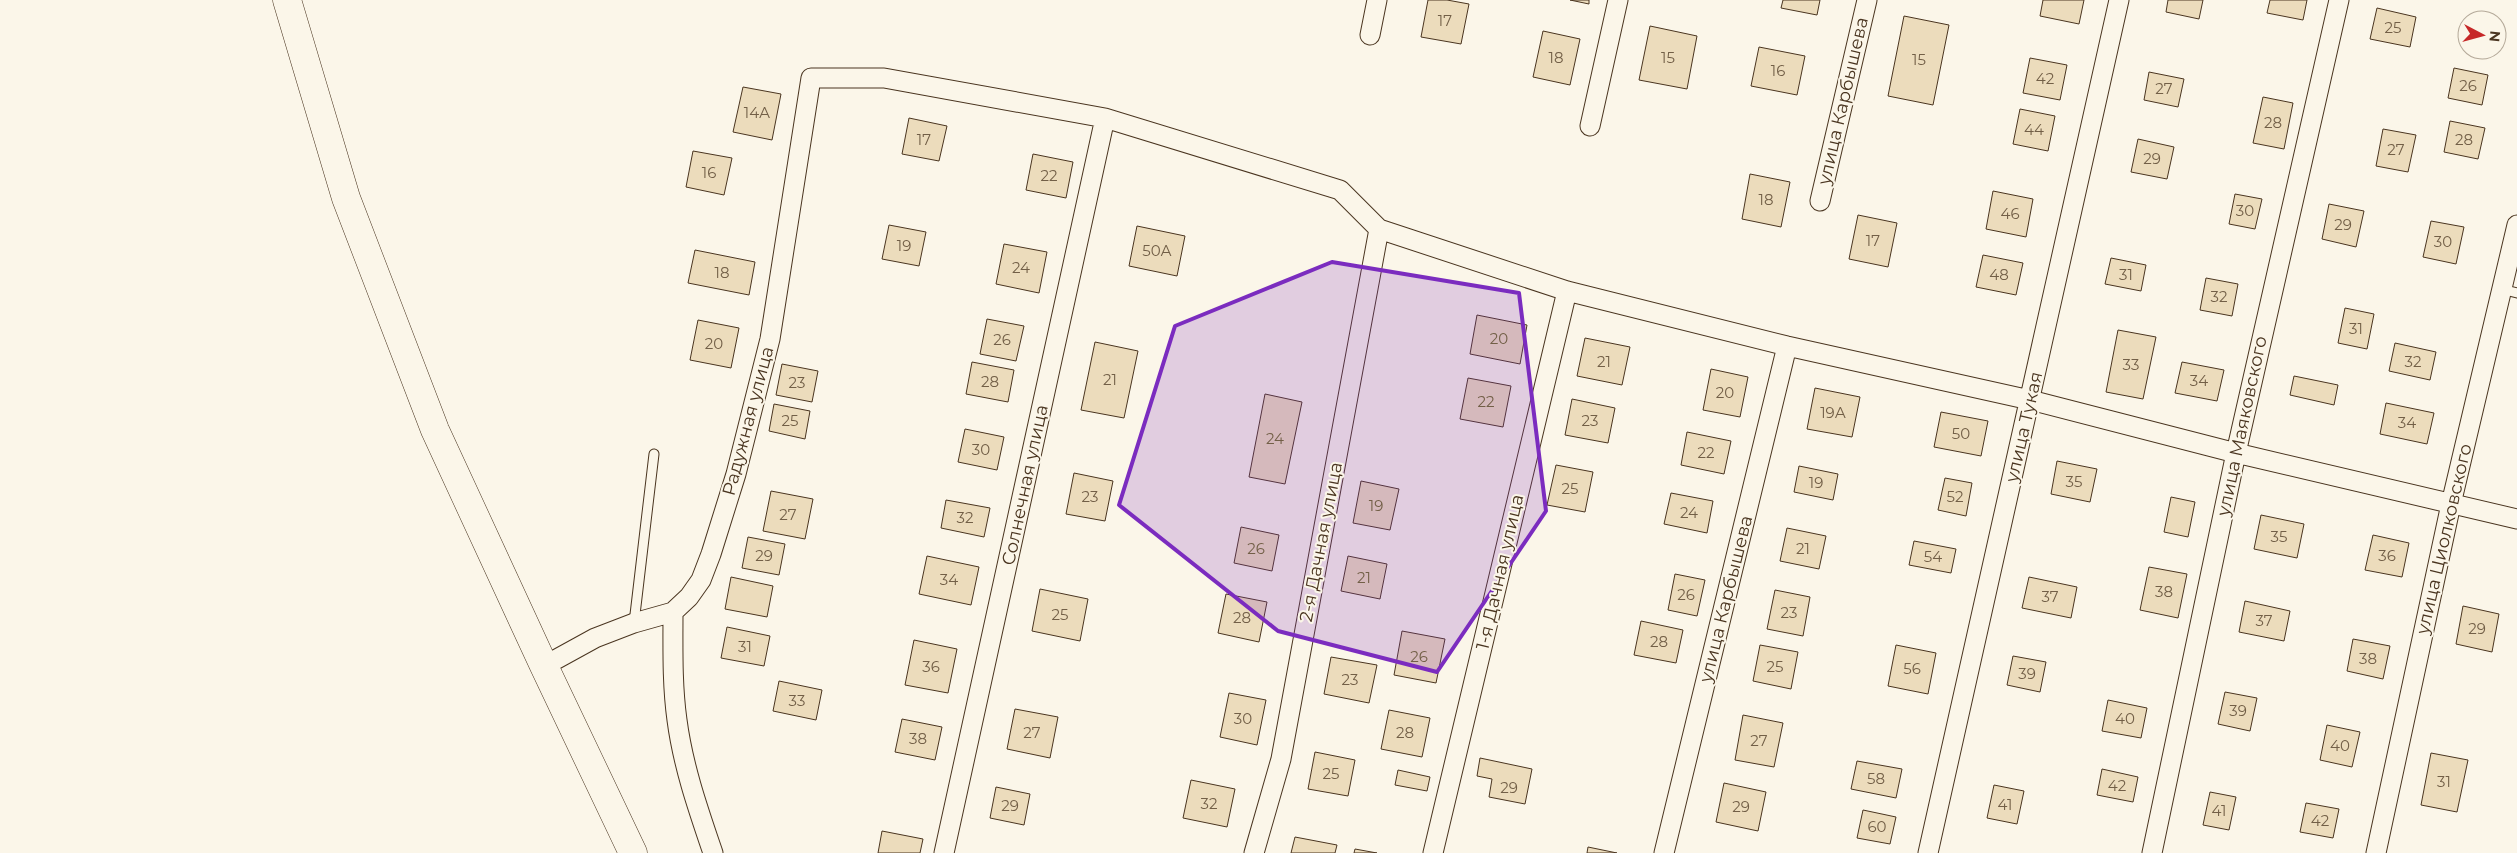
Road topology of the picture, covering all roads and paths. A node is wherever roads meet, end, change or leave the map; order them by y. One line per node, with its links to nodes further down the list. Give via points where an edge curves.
1 (287, 0): 23 (main road, via 346,198 391,320 435,430)
2 (1377, 0): 7 (street)
3 (1618, 0): 9 (street)
4 (1867, 0): 10 (street, улица Карбышева)
5 (2119, 0): 16 (street, улица Тукая)
6 (2339, 0): 17 (street, улица Маяковского)
7 (1370, 35)
8 (1104, 118): 12 (street, via 1340,190); 21 (street, Радужная улица, via 884,78 811,78 768,349 736,474 701,580); 26 (street, Солнечная улица)
9 (1590, 126)
10 (1820, 201)
11 (2517, 225): 14 (street, улица Циолковского)
12 (1379, 229): 13 (street); 27 (street, 2-я Дачная улица, via 1281,759)
13 (1567, 291): 15 (street); 28 (street, 1-я Дачная улица)
14 (2509, 291): 19 (street, улица Циолковского)
15 (1787, 346): 16 (street); 29 (street, улица Карбышева)
16 (2030, 400): 17 (street); 30 (street, улица Тукая)
17 (2236, 453): 19 (street); 31 (street, улица Маяковского)
18 (654, 454): 22 (lane)
19 (2451, 504): 20 (street); 32 (street, улица Циолковского)
20 (2517, 519)
21 (673, 612): 22 (street, Радужная улица); 25 (street, via 672,671 677,720 686,767)
22 (634, 623): 23 (street, Радужная улица, via 595,638)
23 (544, 666): 24 (main road)
24 (634, 853)
25 (713, 853)
26 (944, 853)
27 (1254, 853)
28 (1433, 853)
29 (1664, 853)
30 (1928, 853)
31 (2152, 853)
32 (2376, 853)

